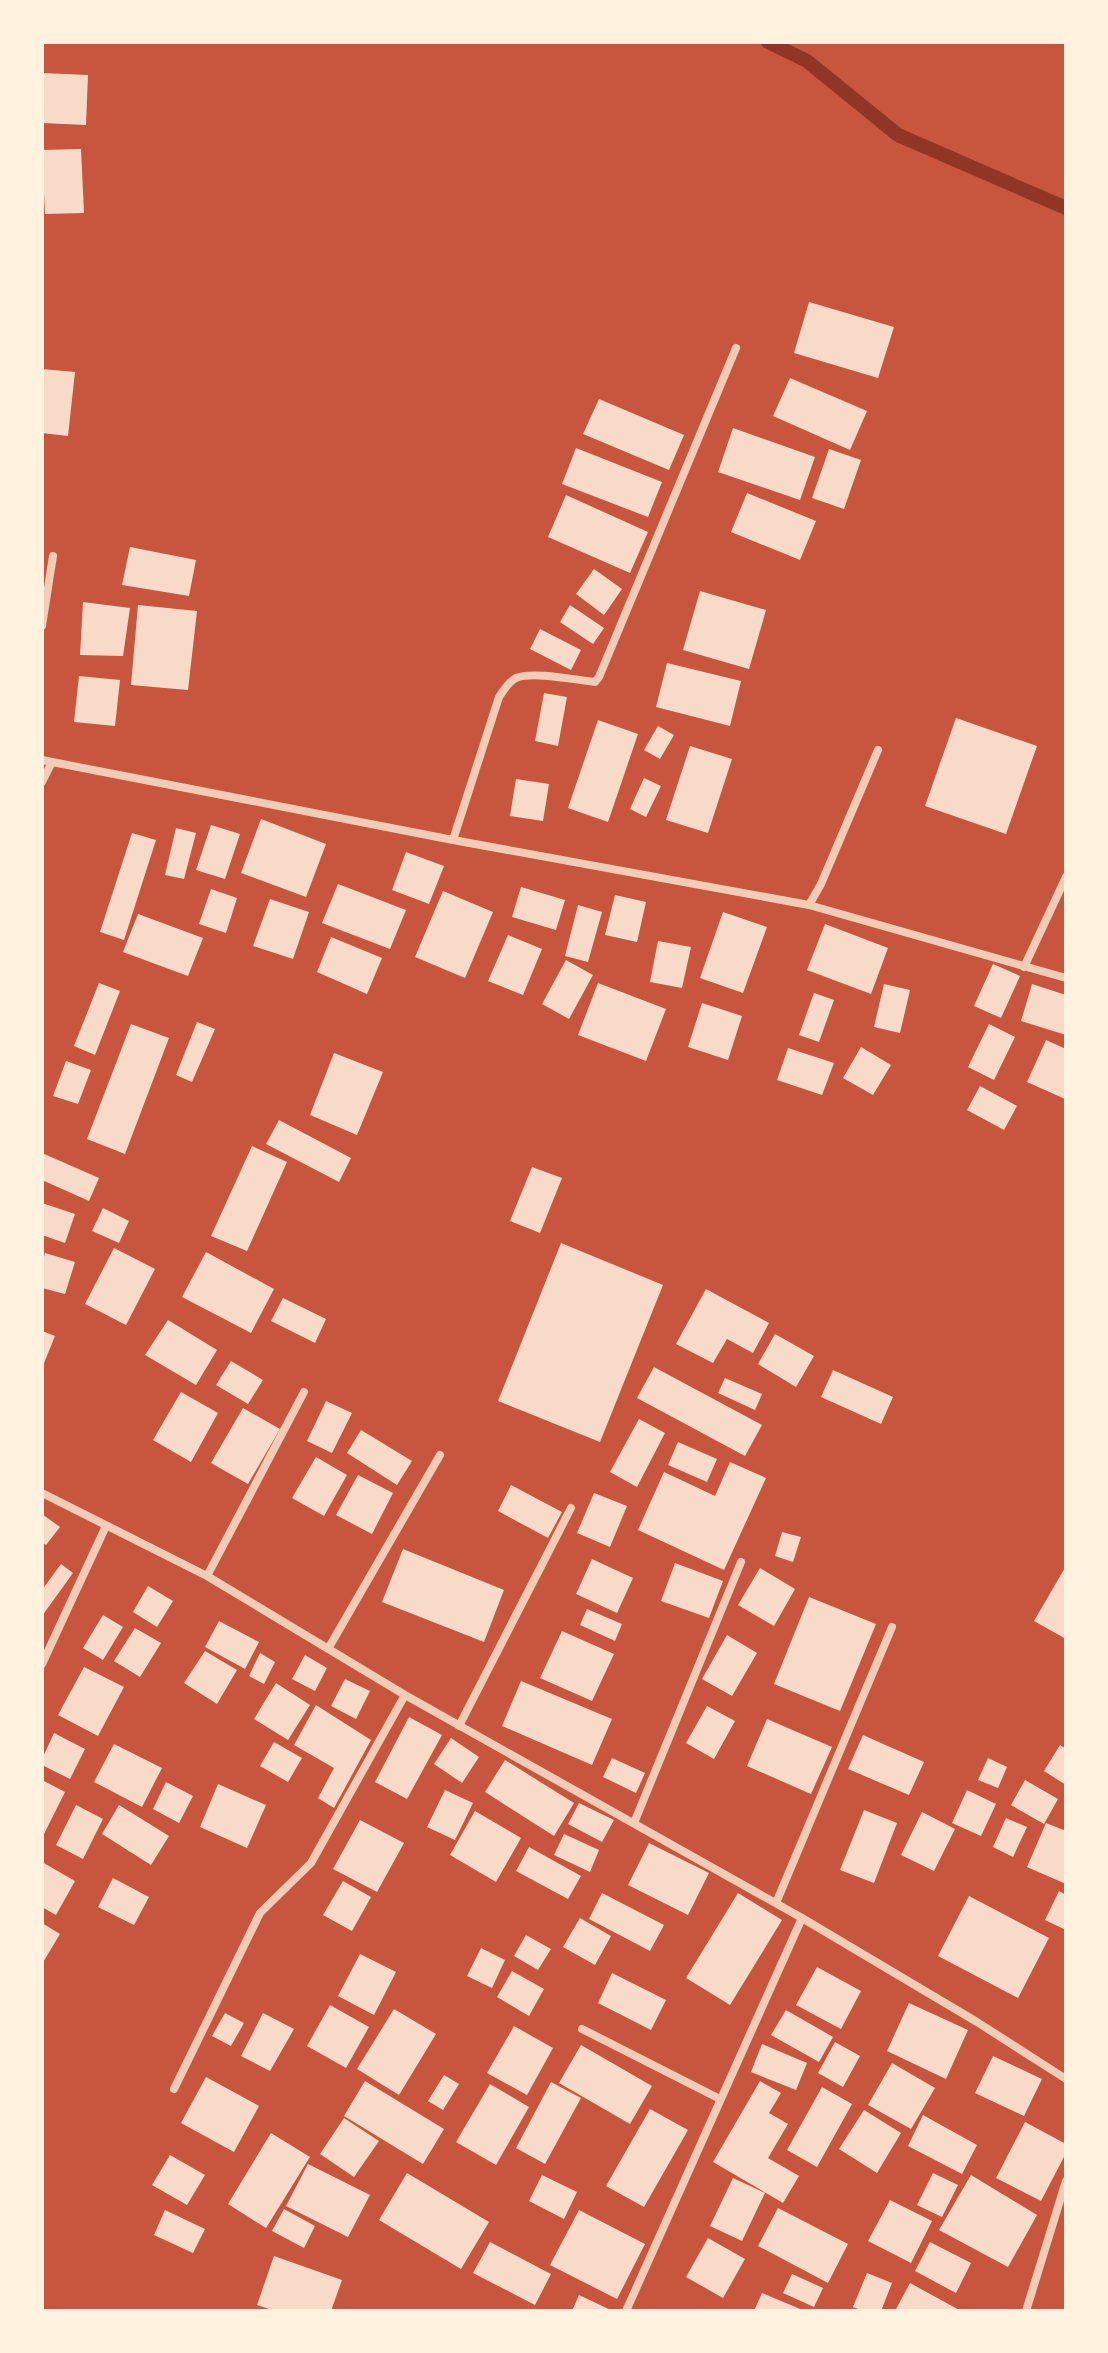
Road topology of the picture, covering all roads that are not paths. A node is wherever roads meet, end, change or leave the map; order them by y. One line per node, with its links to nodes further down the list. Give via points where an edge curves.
1 (736, 348): 8 (street, via 599,677 595,682 518,677 507,685)
2 (53, 556): 3 (street)
3 (42, 626)
4 (878, 750): 10 (street)
5 (42, 760): 6 (street)
6 (52, 762): 7 (street); 8 (street)
7 (42, 782)
8 (453, 840): 10 (street)
9 (1066, 877): 11 (street)
10 (809, 905): 11 (street)
11 (1024, 967): 12 (street)
12 (1066, 978)
13 (304, 1392): 19 (street)
14 (440, 1455): 21 (street)
15 (42, 1493): 17 (street)
16 (571, 1508): 24 (street)
17 (106, 1526): 19 (street); 22 (street)
18 (741, 1562): 25 (street)
19 (207, 1576): 21 (street)
20 (892, 1627): 26 (street)
21 (328, 1649): 23 (street)
22 (42, 1664)
23 (405, 1695): 24 (street); 30 (street, via 311,1863 260,1913)
24 (459, 1726): 25 (street)
25 (634, 1823): 26 (street)
26 (776, 1903): 27 (street)
27 (802, 1918): 29 (street); 31 (street)
28 (582, 2029): 31 (street)
29 (1066, 2079)
30 (174, 2089)
31 (720, 2099): 33 (street)
32 (1066, 2181): 34 (street)
33 (626, 2311)
34 (1026, 2311)

